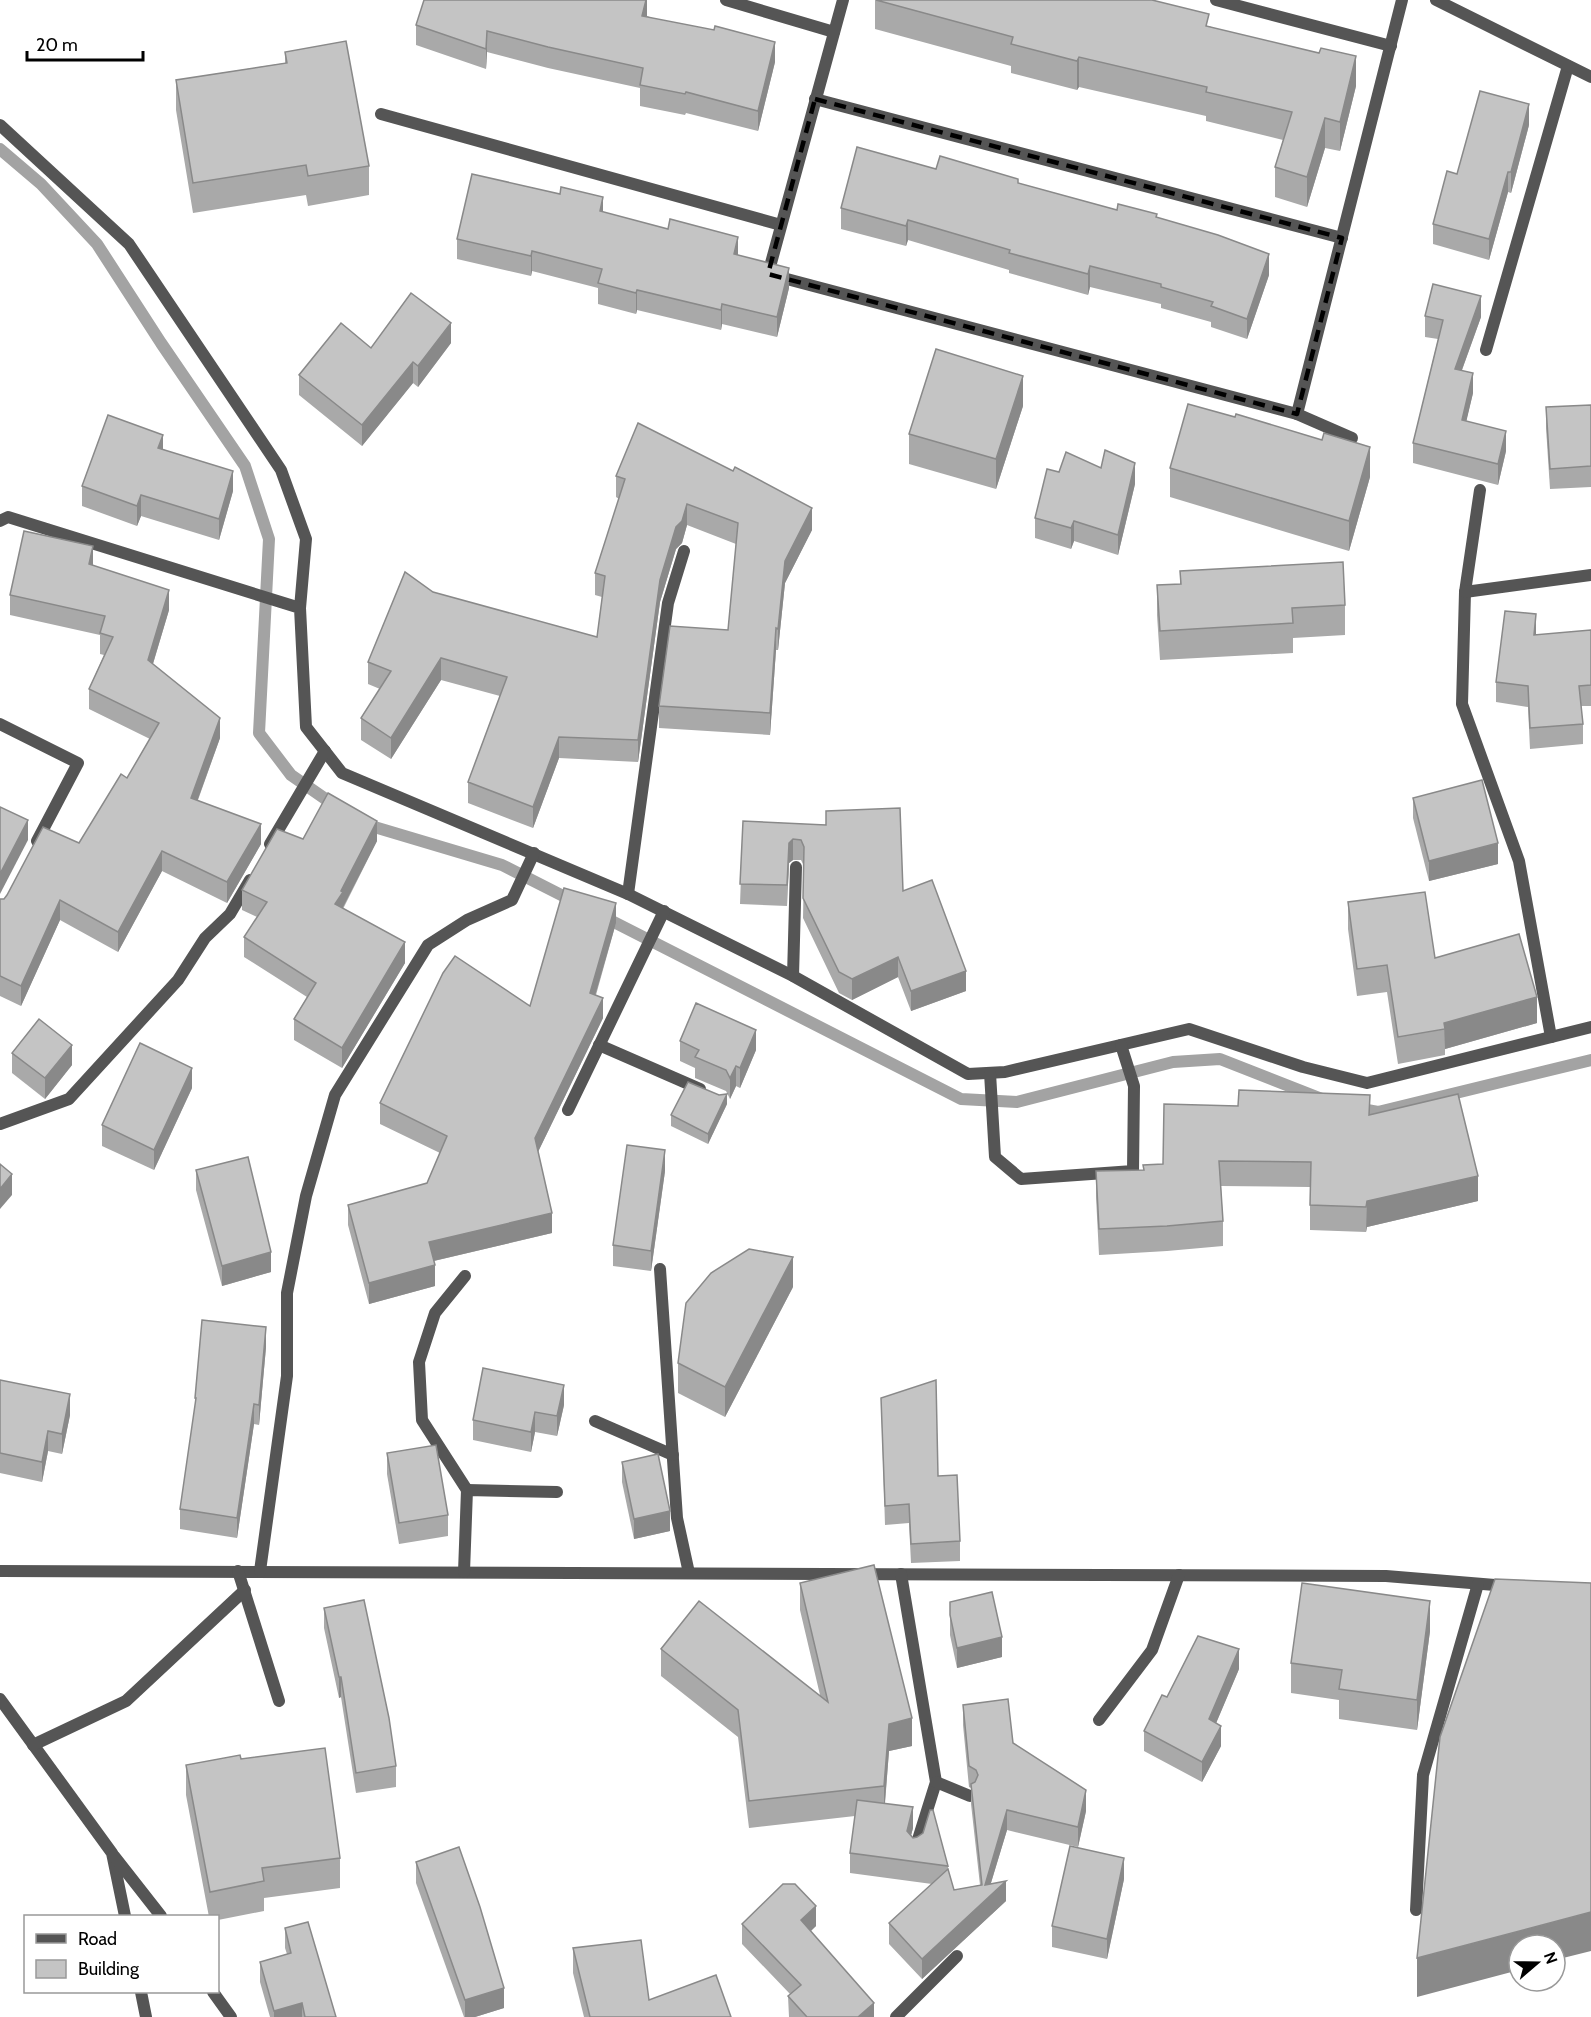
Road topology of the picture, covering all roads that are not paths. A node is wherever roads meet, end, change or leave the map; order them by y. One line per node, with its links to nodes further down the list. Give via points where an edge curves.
1 (726, 0): 6 (street)
2 (843, 0): 6 (street)
3 (1216, 0): 7 (street)
4 (1402, 0): 7 (street)
5 (1436, 0): 8 (street)
6 (834, 32): 10 (street)
7 (1390, 46): 14 (street)
8 (1568, 66): 9 (street); 15 (street)
9 (1591, 77)
10 (815, 99): 13 (street); 14 (street)
11 (381, 114): 13 (street)
12 (0, 125): 23 (street, via 129,244 281,470 306,539)
13 (781, 225): 16 (street, via 768,274)
14 (1342, 238): 16 (street)
15 (1486, 350)
16 (1297, 414): 17 (street)
17 (1352, 438)
18 (1480, 490): 22 (street)
19 (0, 521): 23 (street, via 8,517)
20 (684, 551): 29 (street, via 668,603)
21 (1591, 575): 22 (street)
22 (1465, 592): 33 (street, via 1462,704 1518,861)
23 (300, 608): 25 (street, via 306,727)
24 (0, 724): 26 (street, via 78,763)
25 (325, 751): 27 (street, via 342,773); 39 (street, via 230,914 205,938 178,980 69,1099)
26 (31, 853)
27 (534, 854): 29 (street); 48 (street, via 512,900 467,920 428,945 335,1095 306,1196 287,1293 287,1376)
28 (796, 867): 31 (street)
29 (628, 894): 30 (street)
30 (663, 914): 31 (street); 34 (street)
31 (793, 976): 36 (street, via 968,1074)
32 (1591, 1027): 33 (street)
33 (1551, 1037): 35 (street, via 1367,1083 1303,1067 1189,1029)
34 (599, 1045): 37 (street); 38 (street)
35 (1122, 1047): 36 (street); 36 (street, via 1134,1086 1133,1171 1021,1179 995,1157)
36 (990, 1074)
37 (712, 1094)
38 (568, 1110)
39 (0, 1124)
40 (660, 1269): 43 (street)
41 (465, 1276): 44 (street, via 435,1313 419,1362 422,1420)
42 (596, 1421): 43 (street)
43 (673, 1455): 50 (street, via 677,1518)
44 (467, 1490): 45 (street); 49 (street)
45 (557, 1492)
46 (0, 1571): 47 (street)
47 (238, 1571): 48 (street); 55 (street)
48 (260, 1571): 49 (street)
49 (464, 1572): 50 (street)
50 (689, 1573): 51 (street)
51 (901, 1574): 52 (street); 60 (street)
52 (1179, 1575): 53 (street, via 1386,1576); 58 (street, via 1152,1650)
53 (1478, 1584): 54 (street); 64 (street, via 1423,1775)
54 (1523, 1587)
55 (245, 1590): 57 (street); 59 (street, via 126,1701)
56 (0, 1699): 59 (street)
57 (279, 1701)
58 (1099, 1720)
59 (33, 1745): 63 (street)
60 (936, 1782): 61 (street); 62 (street)
61 (970, 1796)
62 (915, 1850)
63 (112, 1853): 65 (street); 66 (street)
64 (1416, 1910)
65 (126, 1915)
66 (159, 1915)
67 (957, 1956): 72 (street)
68 (141, 1993): 70 (street)
69 (214, 1993): 71 (street)
70 (146, 2017)
71 (231, 2017)
72 (896, 2017)

